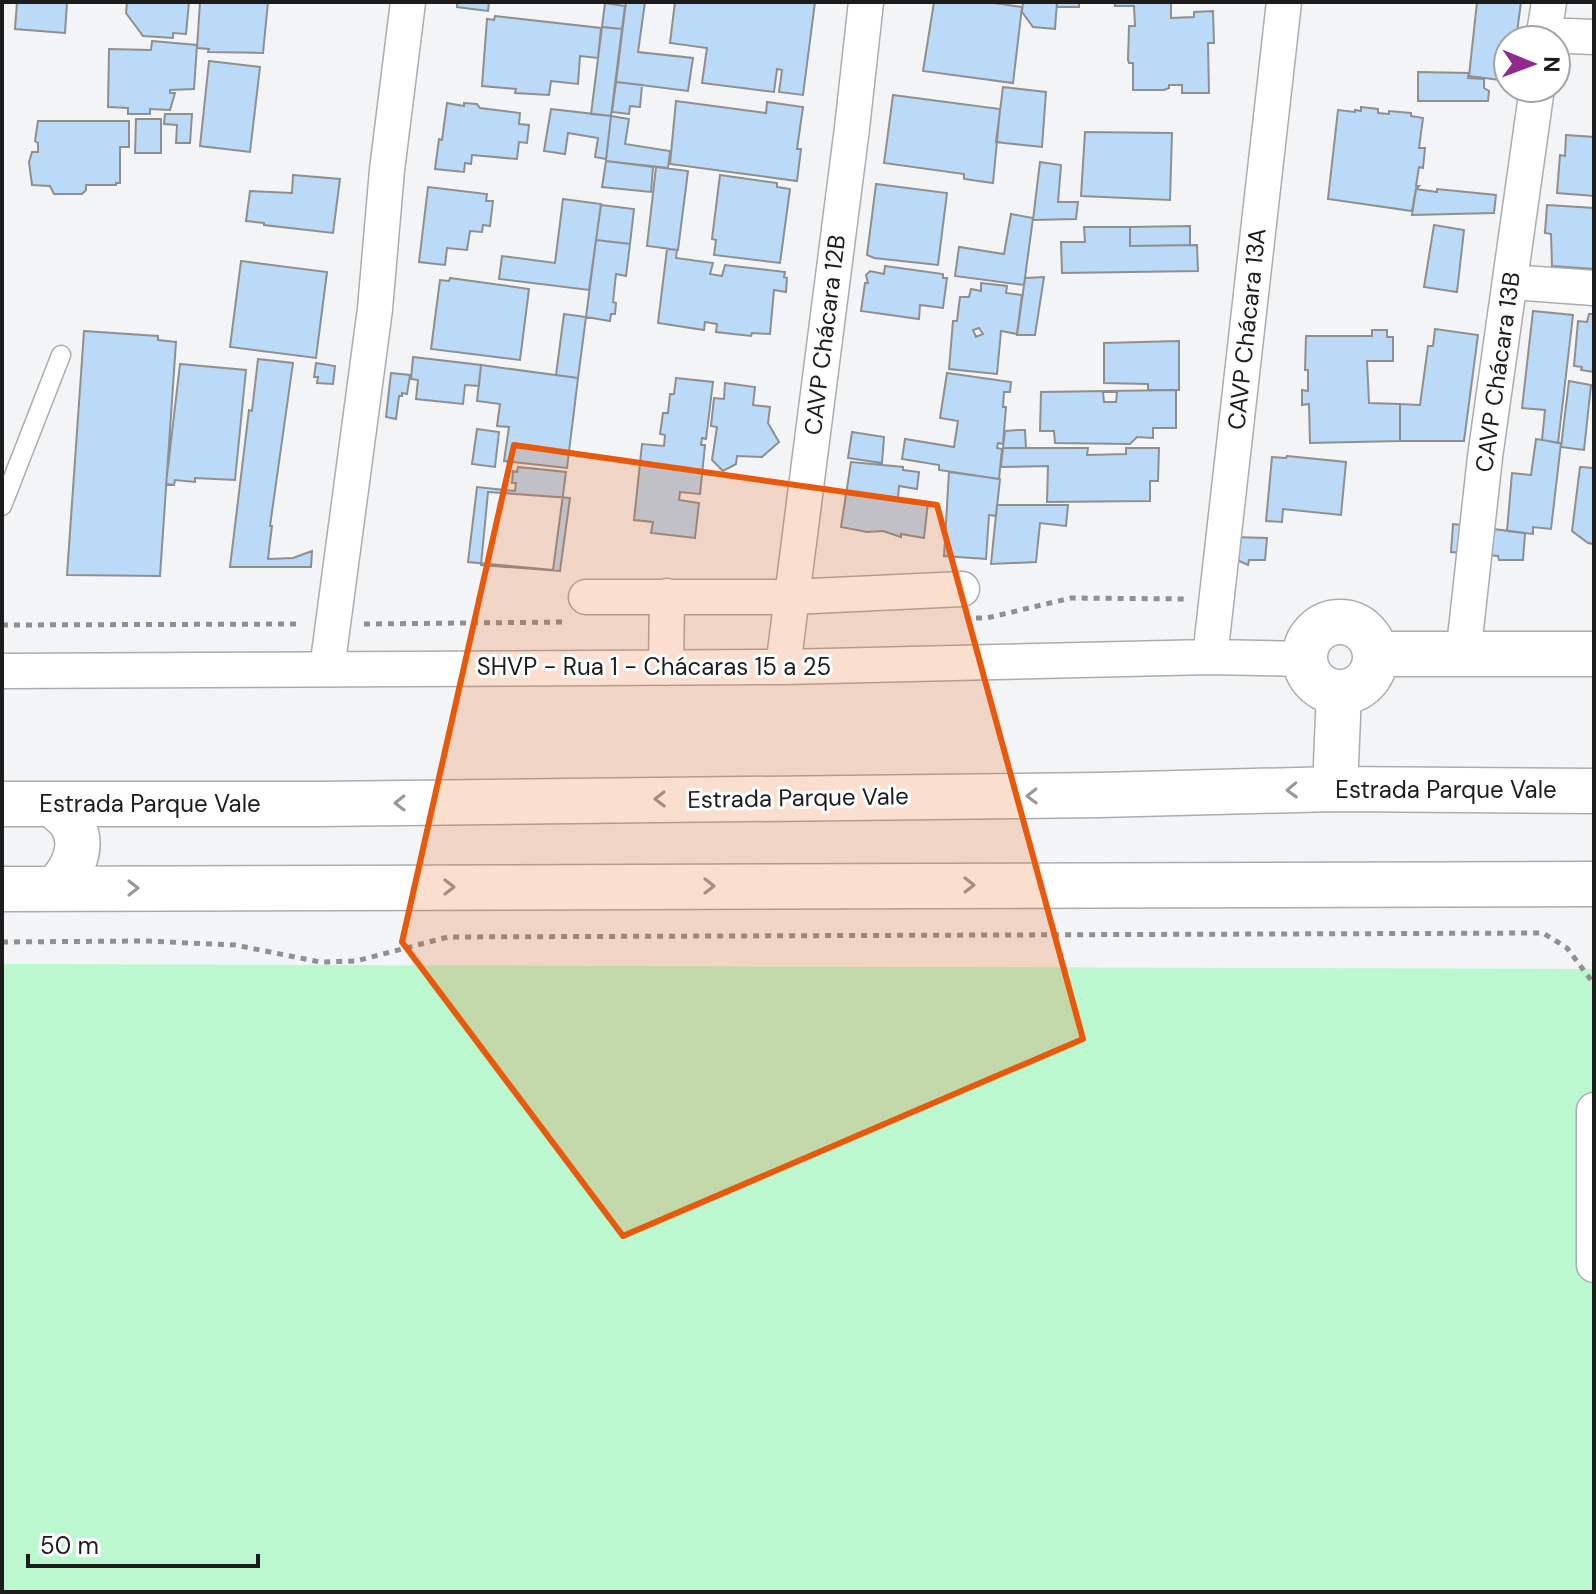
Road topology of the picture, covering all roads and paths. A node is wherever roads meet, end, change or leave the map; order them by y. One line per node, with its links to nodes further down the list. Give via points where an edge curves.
1 (408, 2): 22 (street, via 375,309)
2 (866, 2): 14 (street, CAVP Chácara 12B)
3 (1284, 2): 18 (street, CAVP Chácara 13A)
4 (1572, 32): 5 (street)
5 (1594, 37)
6 (1535, 104): 7 (street, CAVP Chácara 13B)
7 (1510, 282): 8 (street); 17 (street, CAVP Chácara 13B)
8 (1594, 288)
9 (61, 355): 10 (lane)
10 (2, 506)
11 (962, 589): 14 (street)
12 (667, 596): 13 (street); 14 (street); 21 (street)
13 (586, 597)
14 (791, 597): 20 (street, CAVP Chácara 12B)
15 (1376, 654): 17 (main road); 19 (main road, via 1360,627 1330,623 1316,631); 24 (main road, via 1366,682)
16 (1594, 654): 17 (main road)
17 (1463, 656)
18 (1210, 657): 19 (street, SHVP - Rua 1 - Chácaras 15 a 25); 20 (street, SHVP - Rua 1 - Chácaras 15 a 25)
19 (1305, 659): 24 (main road, via 1315,683)
20 (783, 667): 21 (street, SHVP - Rua 1 - Chácaras 15 a 25)
21 (666, 668): 22 (street, SHVP - Rua 1 - Chácaras 15 a 25)
22 (327, 669): 23 (street, SHVP - Rua 1 - Chácaras 15 a 25)
23 (2, 671)
24 (1339, 692): 25 (main road)
25 (1335, 789): 26 (main road, Estrada Parque Vale); 28 (main road, Estrada Parque Vale, one-way to 28)
26 (1594, 791)
27 (2, 804): 28 (main road, Estrada Parque Vale)
28 (52, 804): 31 (main road, via 71,822 76,837 70,874)
29 (1594, 884): 31 (main road, one-way to 29)
30 (2, 889): 31 (main road)
31 (55, 889)
32 (2, 942): 33 (path, via 235,945 320,962 356,961 448,937 1543,933 1567,948)
33 (1594, 984)
34 (1594, 1110): 35 (street)
35 (1594, 1265)

